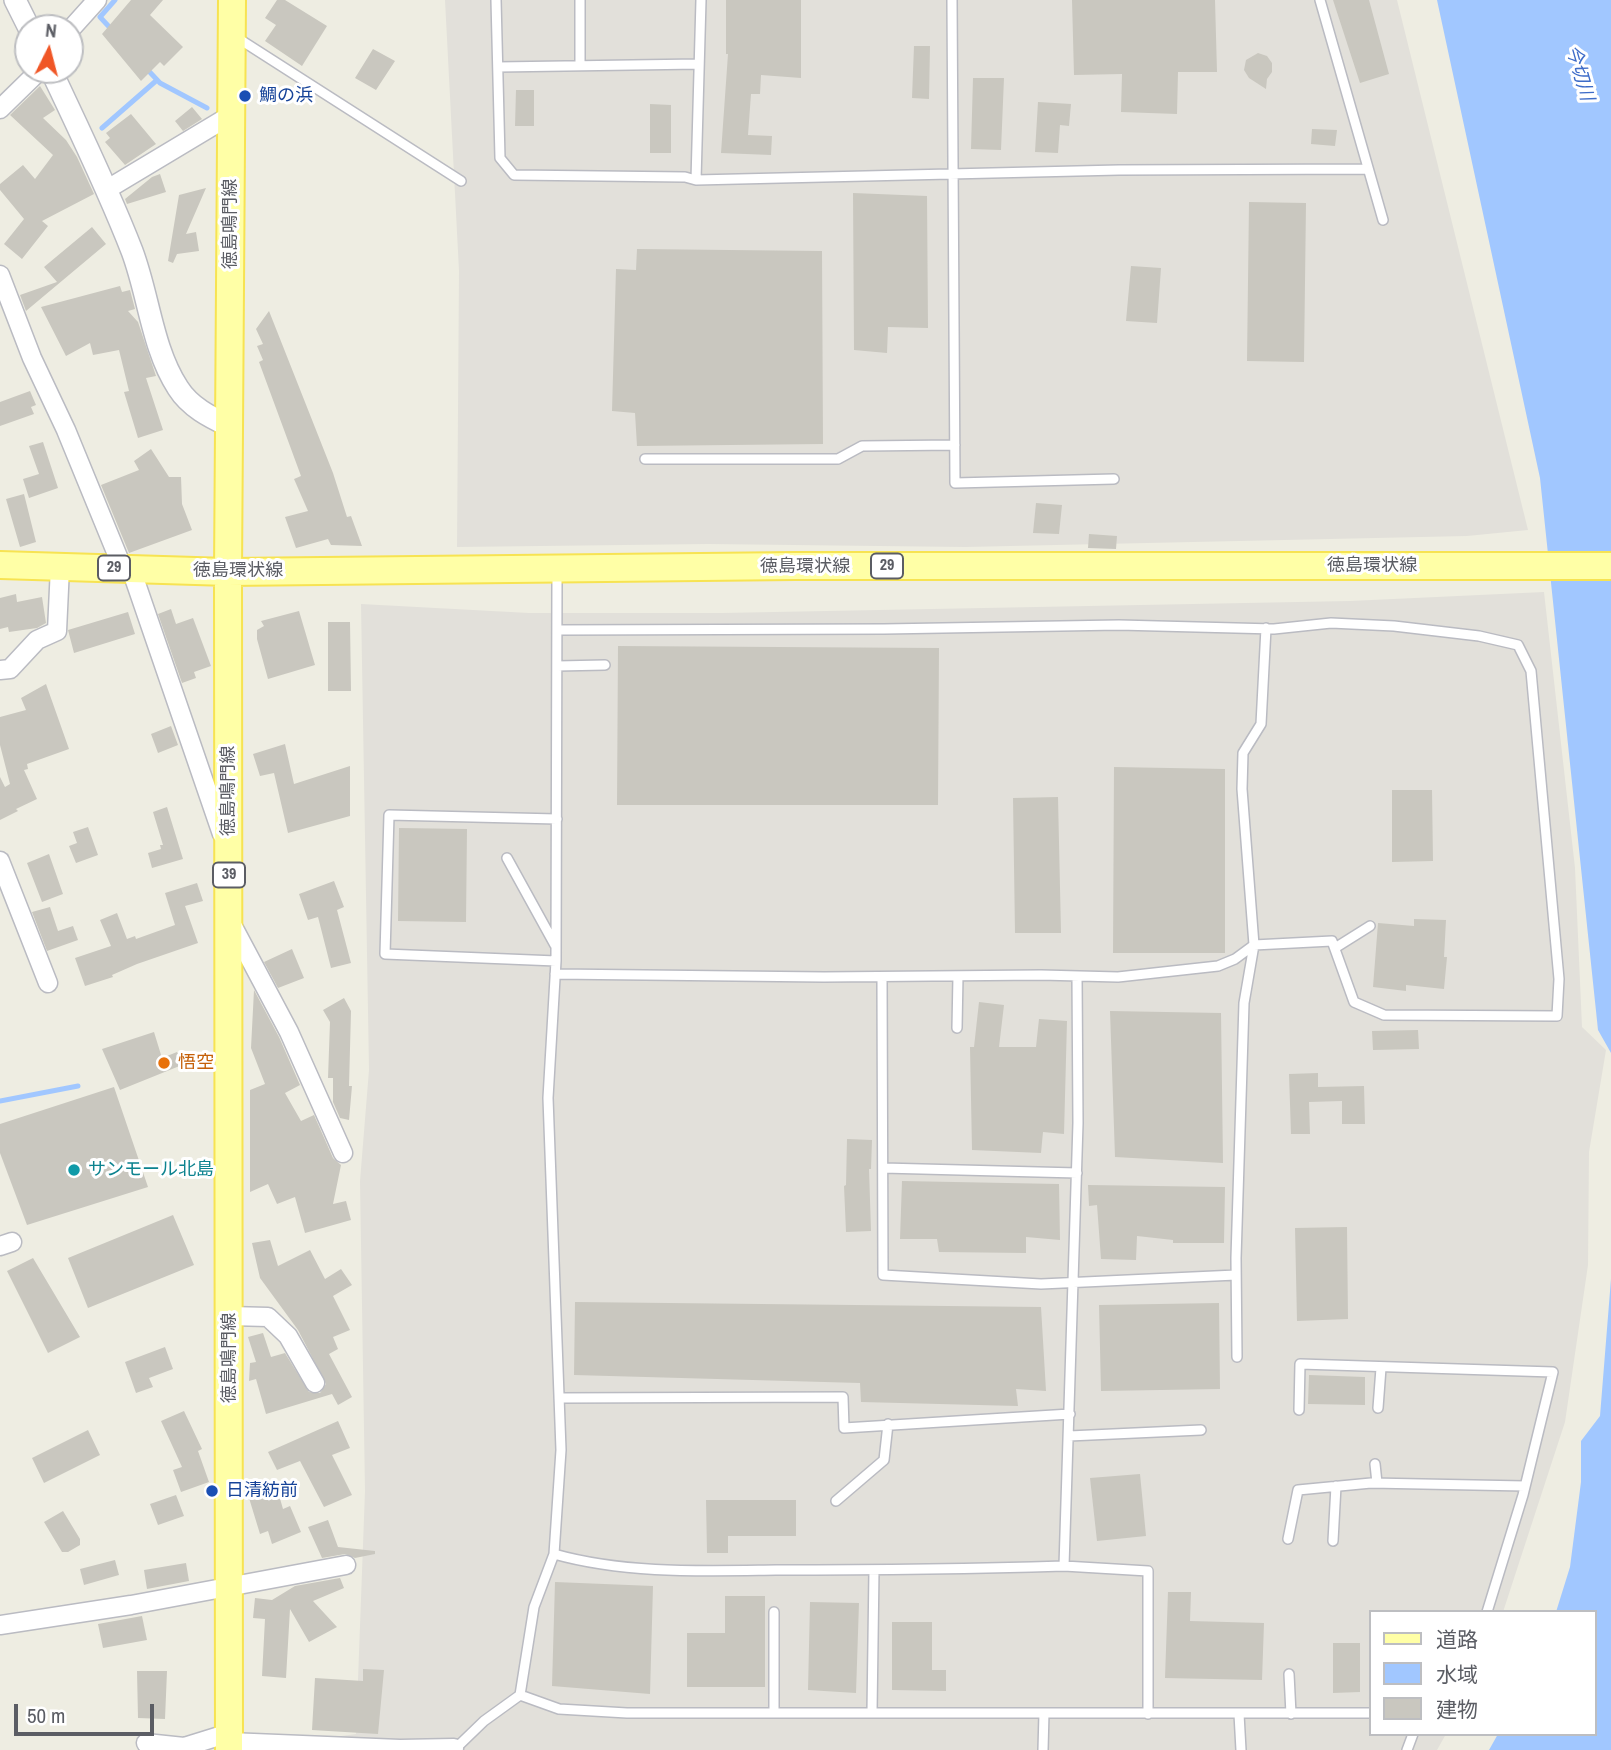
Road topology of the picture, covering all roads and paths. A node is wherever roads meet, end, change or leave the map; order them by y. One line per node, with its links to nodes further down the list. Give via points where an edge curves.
1 (97, 0): 8 (street)
2 (232, 0): 9 (main road, 徳島鳴門線 / 39)
3 (496, 0): 12 (lane)
4 (580, 0): 11 (lane)
5 (701, 0): 10 (lane)
6 (952, 0): 18 (lane)
7 (1320, 0): 17 (lane)
8 (84, 14)
9 (232, 34): 16 (main road, 徳島鳴門線 / 39); 20 (lane)
10 (699, 64): 11 (lane); 19 (lane)
11 (580, 66): 12 (lane)
12 (498, 67): 19 (lane, via 500,158 514,175)
13 (26, 84): 15 (street)
14 (57, 84): 21 (street)
15 (0, 109)
16 (231, 115): 21 (street); 24 (main road, 徳島鳴門線 / 39)
17 (1368, 169): 18 (lane); 22 (lane)
18 (953, 175): 19 (lane); 25 (lane)
19 (696, 180)
20 (461, 181)
21 (106, 190): 24 (street, via 133,254 165,363 177,387 209,417)
22 (1383, 220)
23 (0, 275): 31 (street, via 32,358)
24 (229, 426): 32 (main road, 徳島鳴門線 / 39)
25 (955, 445): 26 (lane, via 863,446 838,459); 27 (lane, via 955,483)
26 (645, 459)
27 (1114, 479)
28 (0, 565): 30 (main road, 徳島環状線 / 29)
29 (1611, 566): 32 (main road, 徳島環状線 / 29, via 795,566)
30 (61, 567): 31 (main road, 徳島環状線 / 29); 38 (street, via 57,631 37,640 10,669)
31 (127, 569): 32 (main road, 徳島環状線 / 29); 40 (street)
32 (228, 572): 40 (main road, 徳島鳴門線 / 39)
33 (557, 576): 35 (lane)
34 (1266, 628): 35 (lane); 45 (lane, via 1261,724 1243,753 1241,789); 47 (lane, via 1331,623 1479,636 1518,645 1531,671 1559,979 1557,1016 1384,1015 1354,1002)
35 (557, 630): 37 (lane)
36 (605, 665): 37 (lane)
37 (557, 666): 39 (lane)
38 (0, 670)
39 (557, 819): 46 (lane); 48 (lane, via 389,815 386,954)
40 (229, 852): 43 (main road, 徳島鳴門線 / 39)
41 (507, 858): 46 (lane)
42 (0, 861): 53 (street)
43 (229, 920): 55 (street, via 289,1032); 60 (main road, 徳島鳴門線 / 39)
44 (1370, 926): 47 (lane)
45 (1254, 945): 47 (lane, via 1332,941); 52 (lane, via 1218,966 1118,977); 58 (lane, via 1244,1003)
46 (556, 947): 48 (lane)
47 (1335, 948)
48 (556, 961): 49 (lane)
49 (555, 974): 50 (lane); 64 (lane, via 548,1098)
50 (882, 976): 51 (lane); 56 (lane)
51 (958, 976): 52 (lane); 54 (lane)
52 (1077, 976): 57 (lane)
53 (48, 983)
54 (957, 1028)
55 (343, 1153)
56 (883, 1168): 57 (lane); 59 (lane, via 884,1275)
57 (1077, 1173): 59 (lane)
58 (1236, 1275): 59 (lane); 61 (lane)
59 (1074, 1282): 67 (lane)
60 (230, 1316): 63 (street, via 268,1317 288,1335); 82 (main road, 徳島鳴門線 / 39)
61 (1237, 1357)
62 (1381, 1368): 65 (lane); 66 (lane, via 1300,1364); 74 (lane, via 1553,1372)
63 (314, 1383)
64 (559, 1398): 68 (lane, via 843,1397 844,1427); 78 (lane, via 561,1450)
65 (1378, 1408)
66 (1299, 1410)
67 (1070, 1414): 68 (lane); 70 (lane)
68 (888, 1424): 75 (lane, via 884,1460)
69 (1201, 1430): 70 (lane)
70 (1069, 1436): 80 (lane)
71 (1375, 1464): 72 (lane)
72 (1377, 1483): 73 (lane); 74 (lane)
73 (1336, 1486): 76 (lane, via 1298,1490); 77 (lane)
74 (1525, 1486): 83 (lane)
75 (836, 1501)
76 (1288, 1539)
77 (1333, 1541)
78 (554, 1554): 81 (lane, via 589,1564 685,1571); 87 (lane, via 534,1607)
79 (346, 1565): 82 (street)
80 (1064, 1566): 81 (lane); 92 (lane, via 1149,1571)
81 (874, 1570): 89 (lane)
82 (230, 1588): 85 (street); 95 (main road, 徳島鳴門線 / 39)
83 (1488, 1610)
84 (774, 1612): 88 (lane)
85 (0, 1625)
86 (1289, 1674): 94 (lane)
87 (520, 1695): 88 (lane, via 559,1709); 99 (lane)
88 (774, 1712): 89 (lane)
89 (872, 1712): 90 (lane)
90 (1044, 1713): 92 (lane); 101 (lane)
91 (1370, 1713): 94 (lane)
92 (1148, 1714): 93 (lane)
93 (1239, 1714): 94 (lane); 102 (lane)
94 (1292, 1714)
95 (229, 1742): 97 (street); 98 (street)
96 (146, 1743): 97 (street)
97 (184, 1748)
98 (381, 1749): 100 (street)
99 (454, 1749): 100 (street)
100 (400, 1750)
101 (1043, 1750)
102 (1241, 1750)

